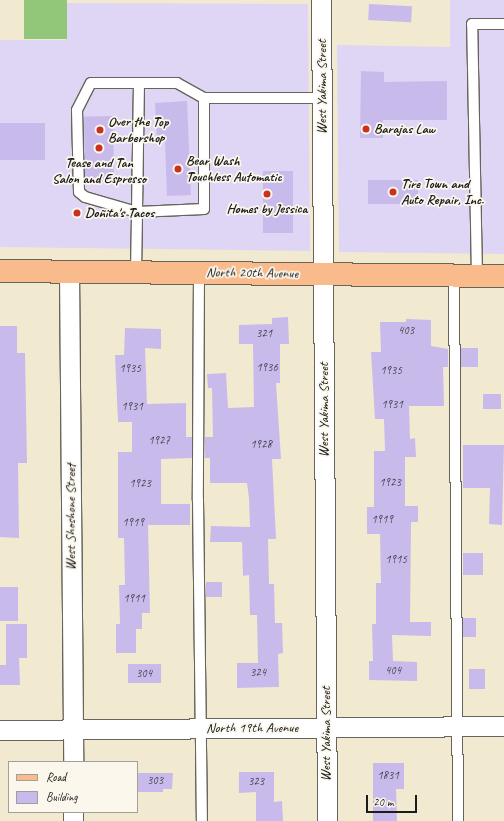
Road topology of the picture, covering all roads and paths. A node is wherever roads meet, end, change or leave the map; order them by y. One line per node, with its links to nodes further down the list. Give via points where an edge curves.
1 (321, 0): 5 (street, West Yakima Street)
2 (504, 24): 13 (lane, via 472,24)
3 (139, 83): 4 (lane, via 177,83); 6 (lane); 6 (lane, via 91,83 77,110 79,192 85,197)
4 (204, 98): 5 (lane); 6 (lane, via 204,209)
5 (322, 98): 11 (street, West Yakima Street)
6 (137, 212): 9 (lane)
7 (0, 270): 8 (main road, North 20th Avenue)
8 (69, 271): 9 (main road, North 20th Avenue); 19 (street, West Shoshone Street)
9 (136, 272): 10 (main road, North 20th Avenue)
10 (199, 273): 11 (main road, North 20th Avenue); 17 (lane)
11 (323, 274): 12 (main road, North 20th Avenue); 18 (street, West Yakima Street)
12 (454, 276): 13 (main road, North 20th Avenue); 16 (lane)
13 (477, 276): 14 (main road, North 20th Avenue)
14 (504, 276)
15 (504, 726): 16 (street, North 19th Avenue)
16 (457, 727): 18 (street, North 19th Avenue); 24 (lane)
17 (201, 728): 18 (street, North 19th Avenue); 19 (street, North 19th Avenue); 22 (lane)
18 (326, 728): 23 (street, West Yakima Street)
19 (73, 729): 20 (street, North 19th Avenue); 21 (street, West Shoshone Street)
20 (0, 730)
21 (73, 761)
22 (202, 821)
23 (327, 821)
24 (458, 821)

